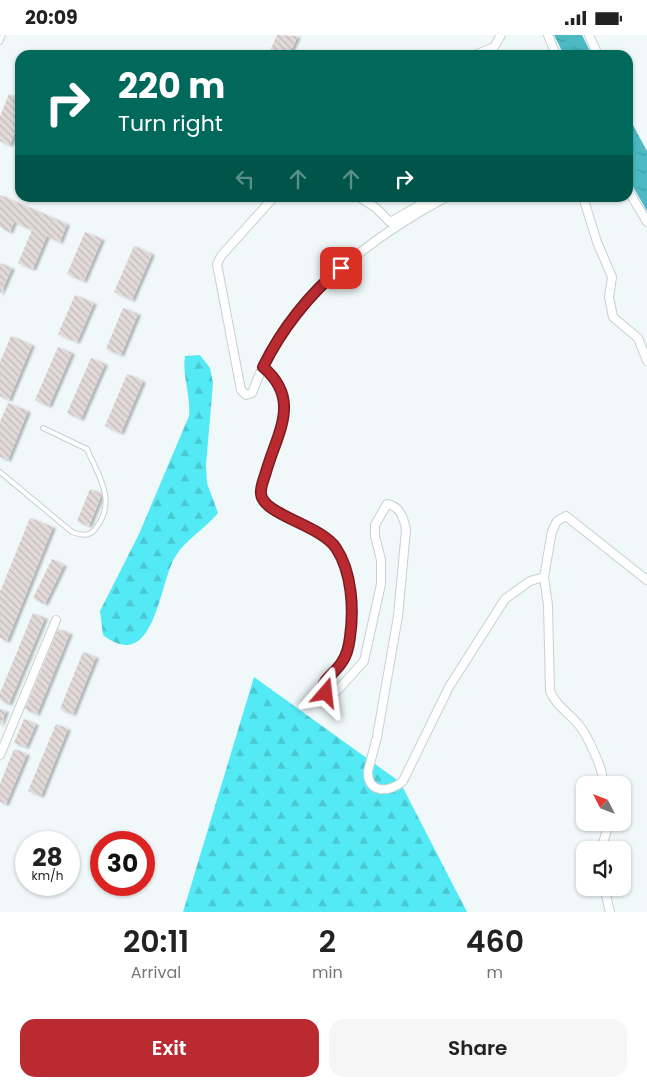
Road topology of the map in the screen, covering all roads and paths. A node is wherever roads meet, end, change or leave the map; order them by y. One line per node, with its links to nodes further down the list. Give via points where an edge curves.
1 (3, 35): 5 (lane)
2 (502, 35): 6 (street, via 494,47)
3 (548, 35): 7 (street)
4 (588, 35): 8 (street)
5 (0, 42)
6 (487, 50)
7 (554, 50)
8 (596, 50)
9 (633, 198): 15 (street)
10 (270, 202): 17 (street, via 217,264 243,393 252,393)
11 (368, 202): 12 (street, via 390,222)
12 (425, 202)
13 (437, 202): 17 (street, via 364,249 330,277 272,348)
14 (585, 202): 16 (street, via 612,277 608,297 613,317 638,337)
15 (647, 222)
16 (647, 361)
17 (263, 367): 20 (street, via 279,383 284,409 280,434 261,489 262,500 270,509 314,529 328,540 336,548 348,578 350,638 342,662 323,684 322,689 326,693 332,694 342,687 364,661 381,584 381,560 375,531 380,514 387,504 404,518 406,530 398,616 368,771 374,786 383,791 389,790 403,781 448,687 505,599 530,581)
18 (43, 428): 19 (lane, via 87,449 108,505 91,534 84,536 72,532)
19 (0, 472)
20 (544, 577): 21 (street, via 552,531 557,521 566,516); 24 (street, via 548,605 550,691 555,702 584,732)
21 (647, 580)
22 (56, 620): 23 (street)
23 (0, 755)
24 (601, 776)
25 (606, 896): 26 (street)
26 (610, 912)

